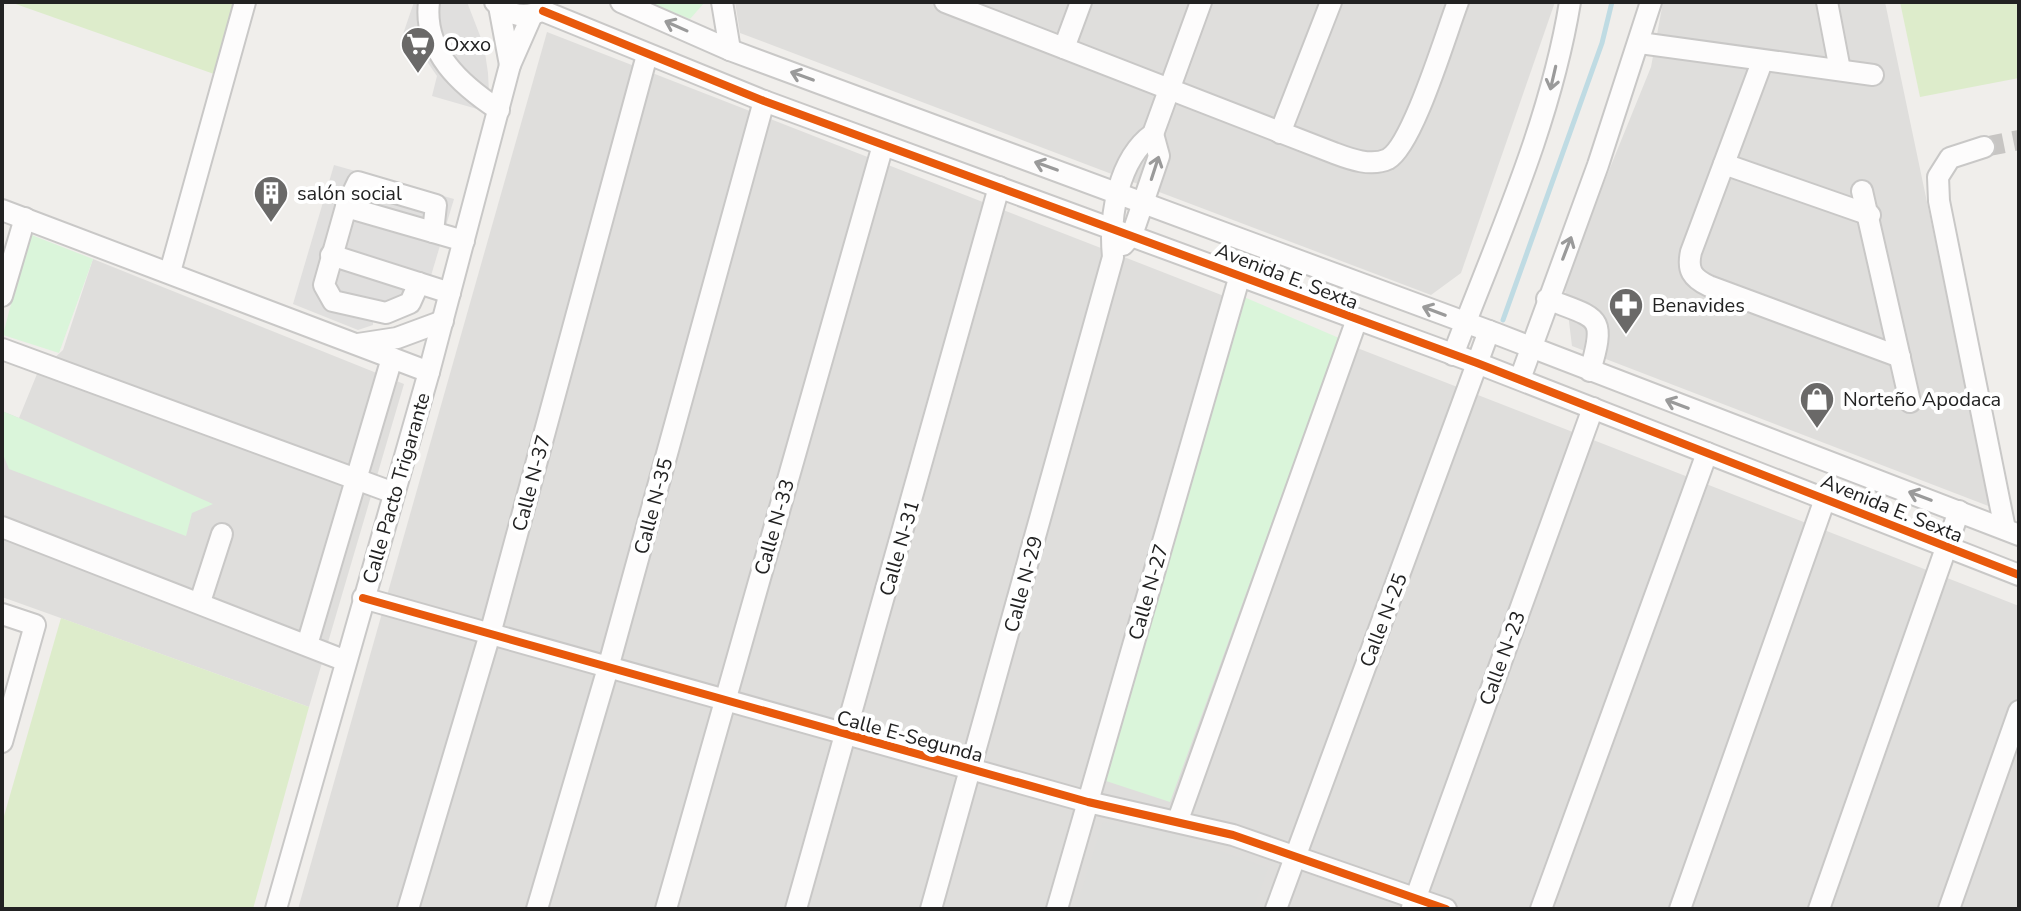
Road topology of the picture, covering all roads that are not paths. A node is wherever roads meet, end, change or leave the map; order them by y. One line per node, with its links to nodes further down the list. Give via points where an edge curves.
1 (245, 2): 45 (street)
2 (429, 2): 25 (street, via 429,30 445,62 460,82)
3 (621, 2): 17 (street, Avenida E. Sexta, one-way to 3)
4 (722, 2): 17 (street)
5 (1081, 2): 16 (street)
6 (1201, 2): 23 (street)
7 (1331, 2): 26 (street)
8 (1458, 2): 26 (street, via 1410,129 1388,158 1358,161)
9 (1570, 2): 53 (street, one-way to 53, via 1533,148)
10 (1651, 2): 15 (street)
11 (1827, 2): 21 (street)
12 (497, 4): 14 (street, Avenida E. Sexta, via 509,13); 20 (street, Calle Pacto Trigarante)
13 (956, 4): 16 (street)
14 (542, 9): 18 (street, Avenida E. Sexta); 20 (street, Calle Pacto Trigarante)
15 (1640, 43): 19 (street); 50 (street, one-way to 15)
16 (1064, 48): 23 (street)
17 (730, 50): 33 (street, Avenida E. Sexta, one-way to 17)
18 (647, 55): 24 (street, Avenida E. Sexta); 80 (street, Calle N-37)
19 (1762, 62): 21 (street); 30 (street)
20 (510, 65): 25 (street, Calle Pacto Trigarante)
21 (1840, 70): 22 (street)
22 (1873, 75)
23 (1169, 87): 26 (street); 27 (street)
24 (764, 101): 28 (street, Avenida E. Sexta); 83 (street, Calle N-35)
25 (499, 110): 42 (street, Calle Pacto Trigarante)
26 (1280, 133)
27 (1153, 134): 33 (street, via 1136,146); 34 (street, one-way to 27, via 1159,156)
28 (883, 145): 31 (street, Avenida E. Sexta); 84 (street, Calle N-33)
29 (1984, 147): 73 (street, via 1950,158 1938,177 1939,201)
30 (1724, 164): 37 (street); 59 (street, via 1688,264 1696,280)
31 (999, 187): 39 (street, Avenida E. Sexta); 86 (street, Calle N-31)
32 (1862, 191): 37 (street)
33 (1119, 193): 34 (street, Avenida E. Sexta); 39 (street)
34 (1144, 202): 41 (street); 53 (street, Avenida E. Sexta, one-way to 34)
35 (346, 207): 40 (street); 40 (street, via 354,184 365,182 436,205); 43 (street)
36 (2, 210): 38 (street)
37 (1870, 215): 59 (street)
38 (25, 218): 45 (street); 49 (street)
39 (1110, 226): 41 (street, Avenida E. Sexta); 44 (street, Calle N-29)
40 (433, 232): 42 (street)
41 (1132, 235): 44 (street, Calle N-29); 46 (street, Avenida E. Sexta)
42 (464, 241): 48 (street, Calle Pacto Trigarante)
43 (331, 255): 47 (street); 47 (street, via 324,285 333,301 386,313 410,303)
44 (1113, 257): 88 (street, Calle N-29)
45 (170, 272): 55 (street)
46 (1240, 275): 51 (street, Avenida E. Sexta); 89 (street, Calle N-27)
47 (419, 283): 48 (street)
48 (450, 293): 52 (street, Calle Pacto Trigarante)
49 (2, 296)
50 (1547, 299): 56 (street); 62 (street, via 1596,320 1599,342)
51 (1357, 319): 58 (street, Avenida E. Sexta); 90 (street)
52 (443, 321): 55 (street, via 397,338); 63 (street, Calle Pacto Trigarante)
53 (1465, 323): 54 (street, Avenida E. Sexta); 58 (street)
54 (1489, 331): 56 (street, Avenida E. Sexta); 61 (street, Calle N-25)
55 (355, 344): 60 (street)
56 (1531, 347): 62 (street, Avenida E. Sexta); 64 (street)
57 (2, 349): 68 (street)
58 (1453, 355): 61 (street, Avenida E. Sexta)
59 (1900, 357): 65 (street)
60 (392, 358): 63 (street); 68 (street)
61 (1477, 363): 64 (street, Avenida E. Sexta); 91 (street, Calle N-25)
62 (1590, 371): 71 (street, Avenida E. Sexta, one-way to 62)
63 (429, 372): 69 (street, Calle Pacto Trigarante)
64 (1520, 379): 66 (street, Avenida E. Sexta)
65 (1910, 402)
66 (1593, 408): 67 (street, Avenida E. Sexta); 92 (street, Calle N-23)
67 (1707, 453): 70 (street, Avenida E. Sexta); 102 (street)
68 (355, 481): 69 (street); 81 (street)
69 (394, 493): 77 (street, Calle Pacto Trigarante)
70 (1825, 499): 75 (street, Avenida E. Sexta); 103 (street)
71 (1959, 511): 73 (street, Avenida E. Sexta); 75 (street)
72 (2, 527): 78 (street)
73 (2012, 532)
74 (222, 534): 78 (street)
75 (1946, 547): 76 (street, Avenida E. Sexta); 104 (street)
76 (2019, 575)
77 (363, 598): 80 (street, Calle E-Segunda); 82 (street, Calle Pacto Trigarante)
78 (200, 602): 81 (street)
79 (2, 614): 87 (street, via 35,625)
80 (490, 634): 83 (street, Calle E-Segunda); 94 (street, Calle N-37)
81 (307, 645): 82 (street)
82 (346, 661): 93 (street, Calle Pacto Trigarante)
83 (608, 668): 84 (street, Calle E-Segunda); 95 (street, Calle N-35)
84 (725, 701): 86 (street, Calle E-Segunda); 96 (street, Calle N-33)
85 (2019, 711): 105 (street)
86 (846, 735): 88 (street, Calle E-Segunda); 97 (street, Calle N-31)
87 (2, 742)
88 (972, 770): 89 (street, Calle E-Segunda); 98 (street, Calle N-29)
89 (1088, 802): 90 (street, Calle E-Segunda); 99 (street, Calle N-27)
90 (1178, 820): 91 (street, Calle E-Segunda)
91 (1294, 854): 92 (street, Calle E-Segunda); 100 (street, Calle N-25)
92 (1413, 903): 101 (street, Calle E-Segunda)
93 (276, 909)
94 (408, 909)
95 (537, 909)
96 (666, 909)
97 (796, 909)
98 (931, 909)
99 (1057, 909)
100 (1276, 909)
101 (1446, 909)
102 (1541, 909)
103 (1680, 909)
104 (1819, 909)
105 (1949, 909)

